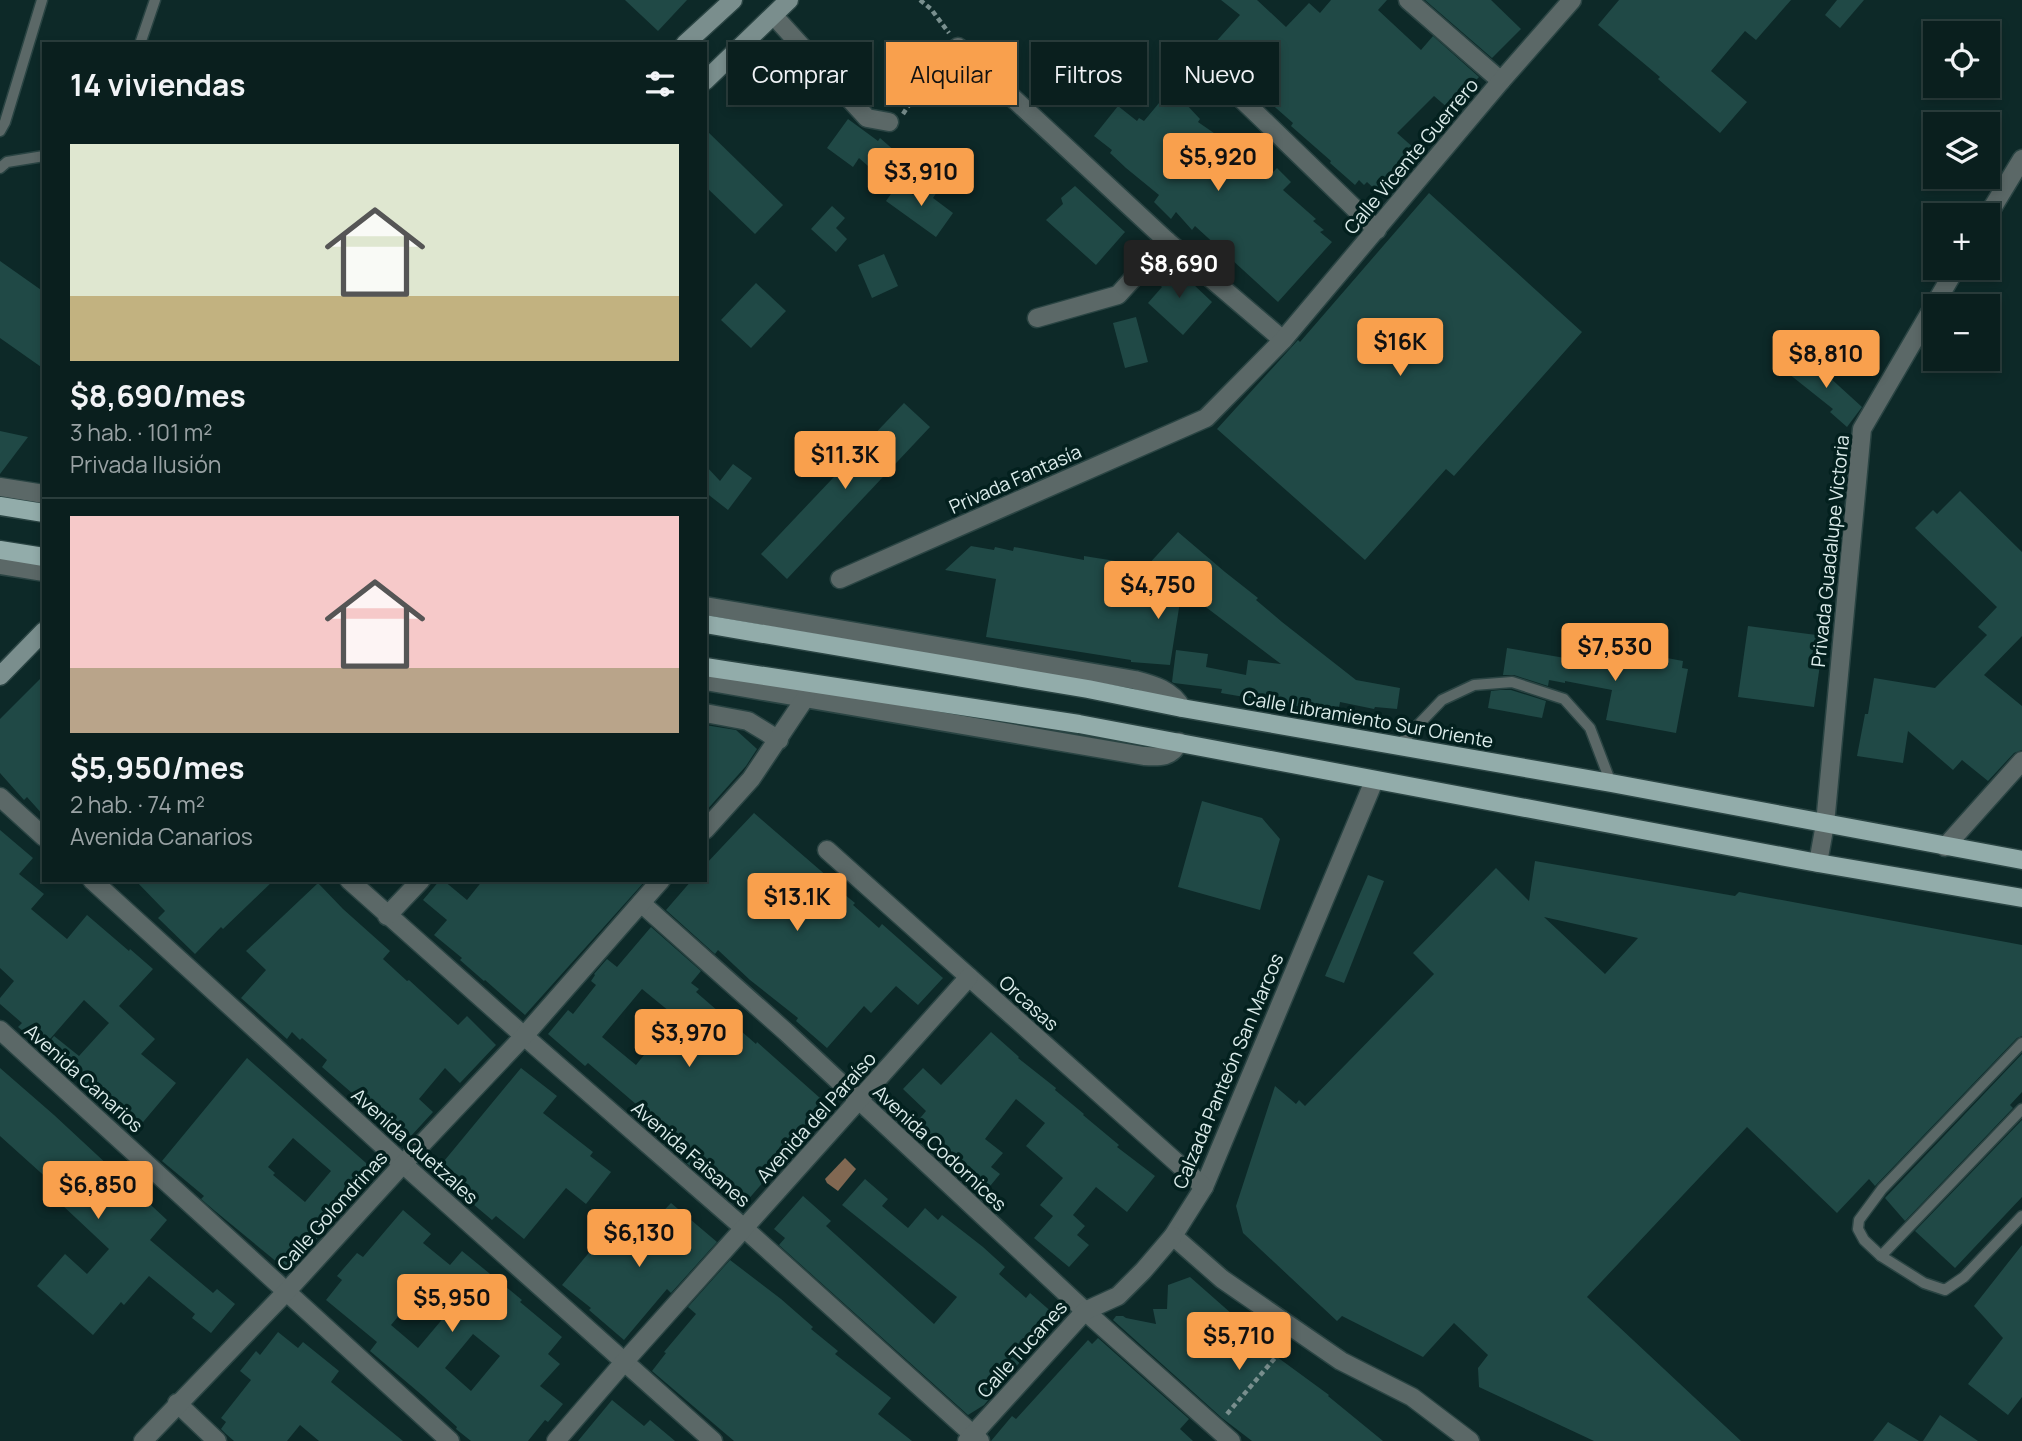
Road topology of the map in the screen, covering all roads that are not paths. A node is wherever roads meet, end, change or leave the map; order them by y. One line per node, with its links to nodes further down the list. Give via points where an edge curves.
1 (42, 0): 15 (lane)
2 (155, 0): 8 (lane)
3 (733, 0): 9 (main road)
4 (789, 0): 7 (main road)
5 (1408, 0): 11 (street)
6 (1572, 0): 11 (street, Calle Vicente Guerrero)
7 (774, 16): 10 (main road); 14 (street, via 867,118)
8 (141, 42)
9 (687, 42)
10 (707, 79)
11 (1501, 81): 20 (street, Calle Vicente Guerrero)
12 (1017, 101): 21 (street)
13 (1247, 105): 20 (street)
14 (889, 122)
15 (0, 131)
16 (42, 156): 18 (lane, via 7,162)
17 (2022, 159): 19 (street)
18 (0, 168)
19 (1995, 203)
20 (1377, 230): 24 (street, Calle Vicente Guerrero)
21 (1167, 240): 23 (street, via 1118,295); 24 (street)
22 (1949, 280): 51 (street, Privada Guadalupe Victoria, via 1862,429)
23 (1037, 318)
24 (1283, 340): 25 (street, Calle Vicente Guerrero)
25 (1206, 418): 34 (street, Privada Fantasía)
26 (0, 487): 27 (street)
27 (42, 494)
28 (0, 506): 29 (main road)
29 (42, 513)
30 (0, 550): 31 (main road)
31 (42, 557)
32 (0, 565): 33 (street)
33 (42, 572)
34 (840, 579)
35 (707, 606): 42 (street, via 1135,680 1168,692)
36 (707, 624): 42 (main road, Calle Libramiento Sur Oriente)
37 (42, 633): 39 (main road)
38 (707, 667): 45 (main road)
39 (0, 676)
40 (707, 681): 41 (street)
41 (806, 697): 44 (street); 45 (street, via 1144,756 1162,757)
42 (1182, 708): 46 (main road, Calle Libramiento Sur Oriente)
43 (707, 713): 44 (street, via 748,721)
44 (779, 740): 52 (street)
45 (1180, 743): 48 (main road)
46 (1399, 745): 49 (main road, Calle Libramiento Sur Oriente); 49 (lane, via 1442,700 1474,685 1512,682 1564,699 1590,728)
47 (2022, 761): 54 (street)
48 (1374, 781): 57 (main road); 72 (street, Calzada Panteón San Marcos)
49 (1611, 783): 51 (main road, Calle Libramiento Sur Oriente)
50 (0, 797): 53 (street)
51 (1825, 824): 54 (main road, Calle Libramiento Sur Oriente); 57 (street, Privada Guadalupe Victoria)
52 (707, 828)
53 (42, 835)
54 (1945, 847): 56 (main road, Calle Libramiento Sur Oriente)
55 (827, 850): 65 (street, Orcasas)
56 (2022, 860)
57 (1818, 863): 62 (main road)
58 (94, 882): 71 (street, Avenida Quetzales)
59 (351, 882): 64 (street, Avenida Faisanes)
60 (419, 882): 64 (street)
61 (659, 882): 63 (street, Calle Golondrinas)
62 (2022, 898)
63 (641, 903): 67 (street, Calle Golondrinas); 69 (street, Avenida Codornices)
64 (387, 916): 67 (street, Avenida Faisanes)
65 (969, 977): 69 (street, Avenida del Paraíso); 72 (street, Orcasas)
66 (0, 1030): 77 (street, Avenida Canarios)
67 (524, 1036): 71 (street, Calle Golondrinas); 74 (street, Avenida Faisanes)
68 (2022, 1042): 76 (lane, via 1865,1210 1858,1229)
69 (858, 1101): 74 (street, Avenida del Paraíso); 78 (street, Avenida Codornices)
70 (2022, 1109): 76 (lane)
71 (403, 1164): 77 (street, Calle Golondrinas); 79 (street, Avenida Quetzales)
72 (1204, 1187): 75 (street, Calzada Panteón San Marcos)
73 (2022, 1216): 76 (lane, via 1964,1277 1945,1290 1924,1283)
74 (745, 1229): 79 (street, Avenida del Paraíso); 81 (street, Avenida Faisanes)
75 (1173, 1236): 78 (street, Calle Tucanes, via 1118,1296); 88 (street, via 1222,1279 1341,1361 1412,1396)
76 (1881, 1256)
77 (287, 1291): 80 (street, Calle Golondrinas); 84 (street, Avenida Canarios)
78 (1085, 1311): 81 (street, Calle Tucanes); 87 (street, Avenida Codornices)
79 (625, 1361): 85 (street, Avenida del Paraíso); 86 (street, Avenida Quetzales)
80 (177, 1403): 82 (street, Calle Golondrinas); 83 (street)
81 (973, 1439)
82 (143, 1441)
83 (217, 1441)
84 (450, 1441)
85 (556, 1441)
86 (713, 1441)
87 (1231, 1441)
88 (1470, 1441)

